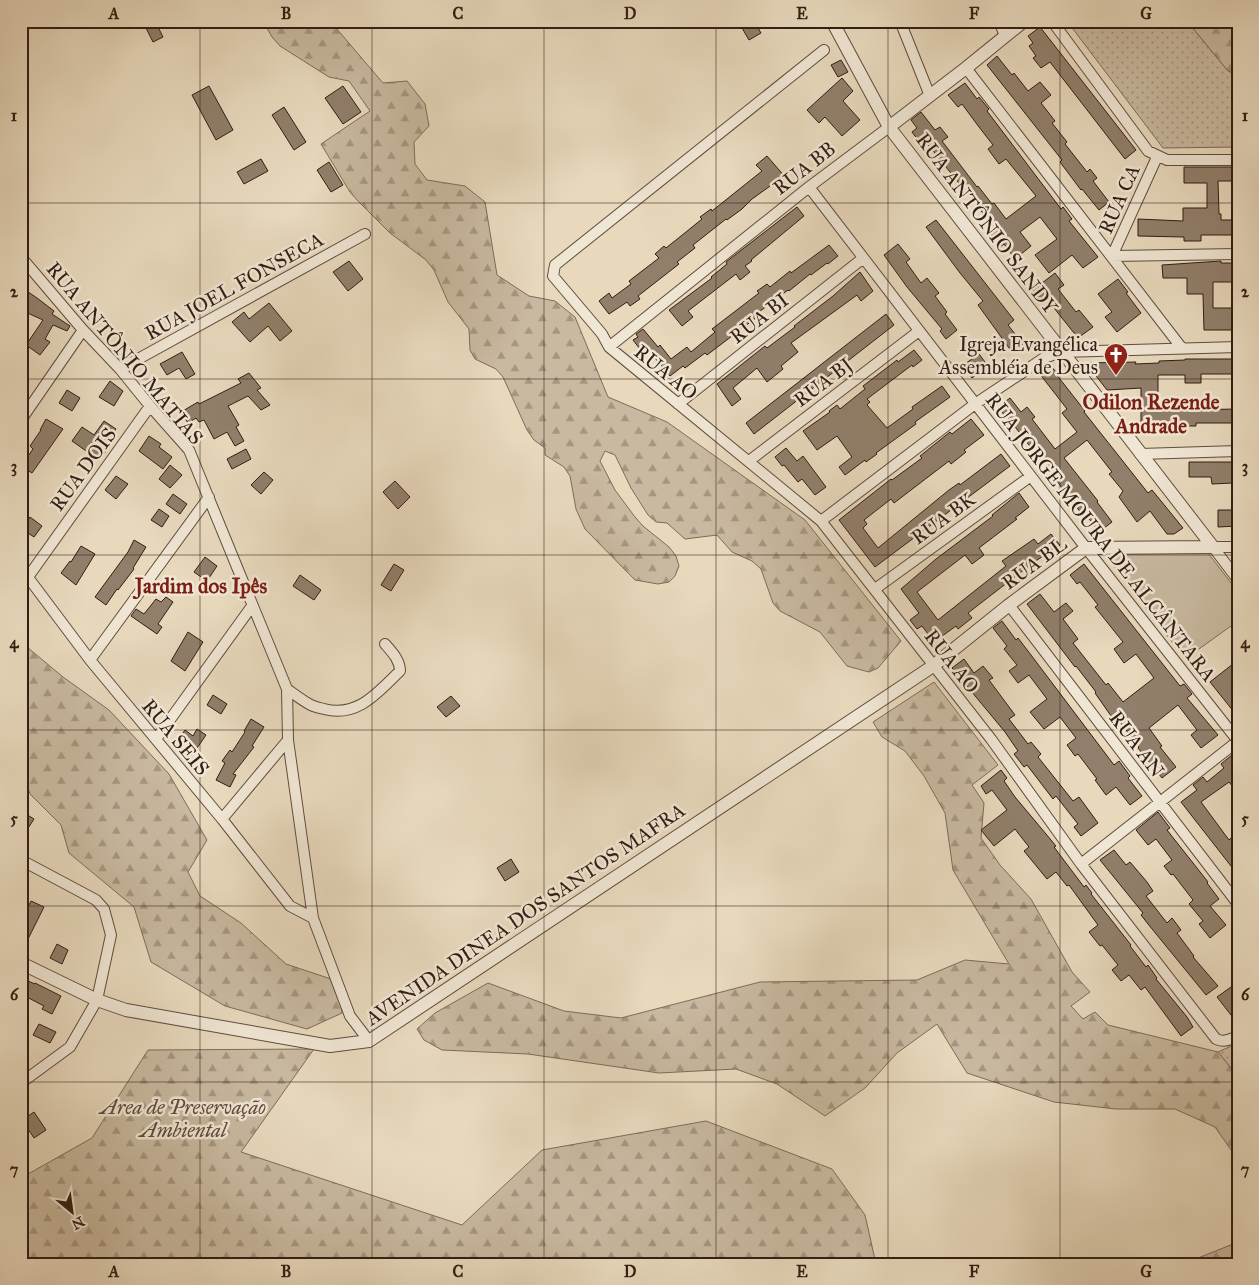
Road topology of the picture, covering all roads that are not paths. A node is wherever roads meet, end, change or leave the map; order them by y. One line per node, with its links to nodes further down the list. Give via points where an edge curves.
1 (832, 21): 10 (street, RUA ANTÔNIO SANDY)
2 (900, 21): 9 (street)
3 (999, 21): 6 (street)
4 (1024, 21): 6 (street, RUA BB)
5 (1052, 21): 11 (street, via 1148,151)
6 (1005, 36): 8 (street, RUA BB)
7 (824, 50): 21 (street, RUA AO, via 555,265 553,276 602,334)
8 (966, 68): 9 (street, RUA BB); 16 (street)
9 (930, 96): 10 (street, RUA BB)
10 (889, 126): 13 (street, RUA BB); 24 (street, RUA ANTÔNIO SANDY)
11 (1157, 156): 12 (street, via 1167,160); 16 (street, RUA CA)
12 (1238, 160)
13 (809, 188): 18 (street, RUA JORGE MOURA DE ALCÂNTARA); 21 (street, RUA BB)
14 (365, 234): 25 (street, RUA JOEL FONSECA)
15 (1238, 254): 16 (street)
16 (1112, 256): 22 (street)
17 (21, 257): 19 (street, RUA ANTÔNIO MATIAS)
18 (862, 259): 20 (street, RUA JORGE MOURA DE ALCÂNTARA); 26 (street, RUA BI)
19 (83, 330): 25 (street, RUA ANTÔNIO MATIAS); 29 (street)
20 (919, 331): 27 (street, RUA JORGE MOURA DE ALCÂNTARA); 32 (street, RUA BJ)
21 (609, 347): 26 (street, RUA AO)
22 (1182, 347): 23 (street); 24 (street)
23 (1238, 347)
24 (1061, 352): 27 (street, via 1044,358); 31 (street, RUA ANTÔNIO SANDY)
25 (120, 369): 28 (street, RUA ANTÔNIO MATIAS)
26 (678, 404): 32 (street, RUA AO)
27 (975, 404): 33 (street, RUA JORGE MOURA DE ALCÂNTARA); 35 (street)
28 (150, 406): 34 (street, RUA ANTÔNIO MATIAS, via 189,450); 39 (street, RUA DOIS)
29 (21, 420)
30 (1238, 451): 31 (street)
31 (1140, 454): 36 (street, RUA ANTÔNIO SANDY)
32 (750, 461): 35 (street, RUA AO)
33 (1031, 476): 38 (street, RUA JORGE MOURA DE ALCÂNTARA); 41 (street, RUA BK)
34 (209, 497): 43 (street, RUA ANTÔNIO MATIAS); 45 (street)
35 (821, 521): 41 (street, RUA AO)
36 (1213, 547): 37 (street, RUA BL); 38 (street, RUA BL); 40 (street, RUA ANTÔNIO SANDY)
37 (1238, 547)
38 (1086, 548): 42 (street, RUA BL); 50 (street, RUA JORGE MOURA DE ALCÂNTARA)
39 (24, 572): 45 (street, RUA SEIS)
40 (1238, 580)
41 (876, 589): 46 (street, RUA AO)
42 (1008, 605): 46 (street, RUA BL); 51 (street, RUA AN)
43 (252, 606): 47 (street, RUA ANTÔNIO MATIAS); 48 (street)
44 (385, 644): 47 (street, via 398,660 400,671 357,708 342,712 327,710 310,705)
45 (90, 660): 48 (street, RUA SEIS)
46 (933, 666): 54 (street, RUA AO, via 991,739); 60 (street, AVENIDA DINEA DOS SANTOS MAFRA)
47 (287, 688): 49 (street, RUA ANTÔNIO MATIAS)
48 (156, 739): 52 (street, RUA SEIS)
49 (288, 740): 52 (street); 56 (street, RUA ANTÔNIO MATIAS)
50 (1238, 741): 51 (street)
51 (1160, 803): 54 (street); 55 (street, RUA AN)
52 (222, 819): 56 (street, RUA SEIS, via 290,906)
53 (21, 860): 58 (street, via 96,900 104,909 111,936)
54 (1081, 864): 59 (street, RUA AO, via 1216,1039 1226,1041)
55 (1238, 904)
56 (313, 918): 60 (street, RUA ANTÔNIO MATIAS, via 350,1016)
57 (21, 963): 58 (street, AVENIDA DINEA DOS SANTOS MAFRA)
58 (98, 1000): 60 (street, AVENIDA DINEA DOS SANTOS MAFRA, via 126,1010 330,1046); 61 (street, via 70,1047)
59 (1238, 1036)
60 (370, 1041)
61 (24, 1078)

